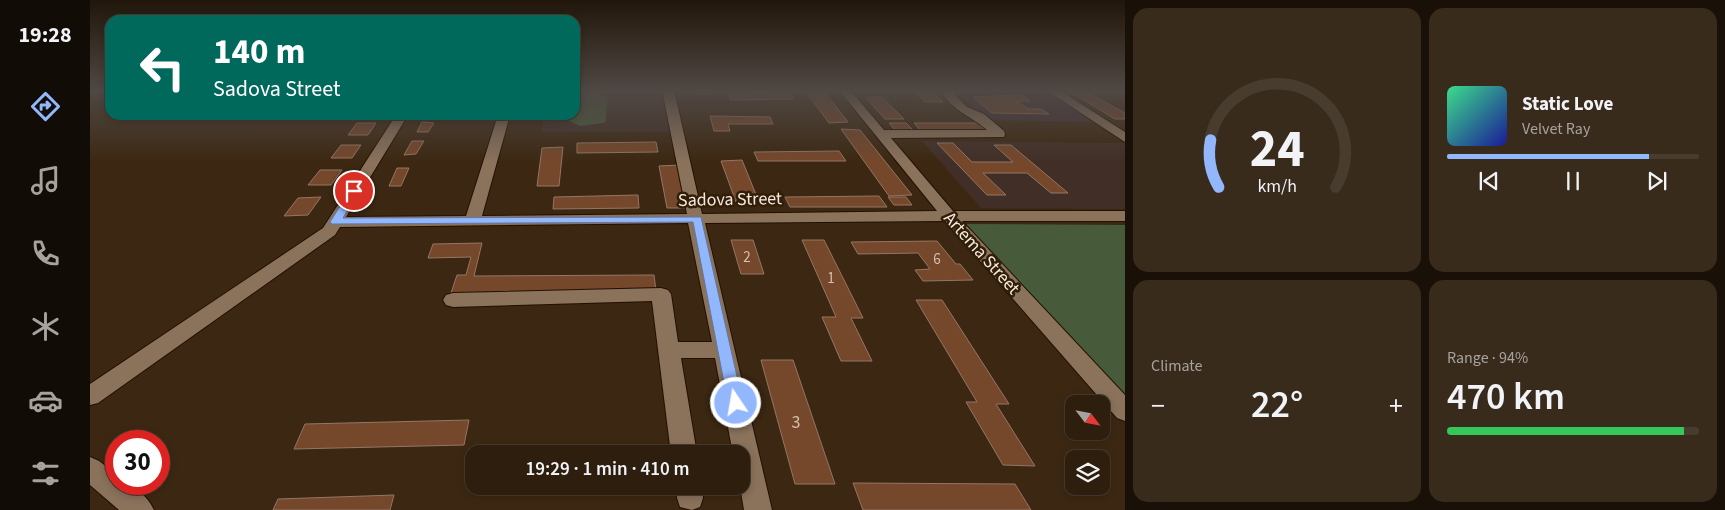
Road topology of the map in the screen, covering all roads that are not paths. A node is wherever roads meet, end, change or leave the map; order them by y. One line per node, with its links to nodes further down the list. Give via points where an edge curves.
1 (673, 114): 13 (street)
2 (863, 114): 9 (street, Artema Street)
3 (974, 114): 9 (street, via 999,134)
4 (1088, 114): 7 (street)
5 (399, 120): 15 (street)
6 (502, 120): 14 (street)
7 (1109, 127): 8 (street); 10 (street)
8 (1125, 127)
9 (880, 134): 11 (street, Artema Street)
10 (1125, 138)
11 (948, 216): 12 (street, Sadova Street); 13 (street, Sadova Street); 20 (street, Artema Street)
12 (1125, 216)
13 (697, 219): 14 (street, Sadova Street); 18 (street)
14 (472, 221): 15 (street, Sadova Street)
15 (335, 222): 19 (street, via 329,230)
16 (454, 300): 17 (street, via 661,294)
17 (669, 350): 18 (street); 21 (street)
18 (724, 350): 24 (street)
19 (90, 396)
20 (1125, 411)
21 (683, 445)
22 (90, 469): 23 (street)
23 (140, 510)
24 (758, 510)

